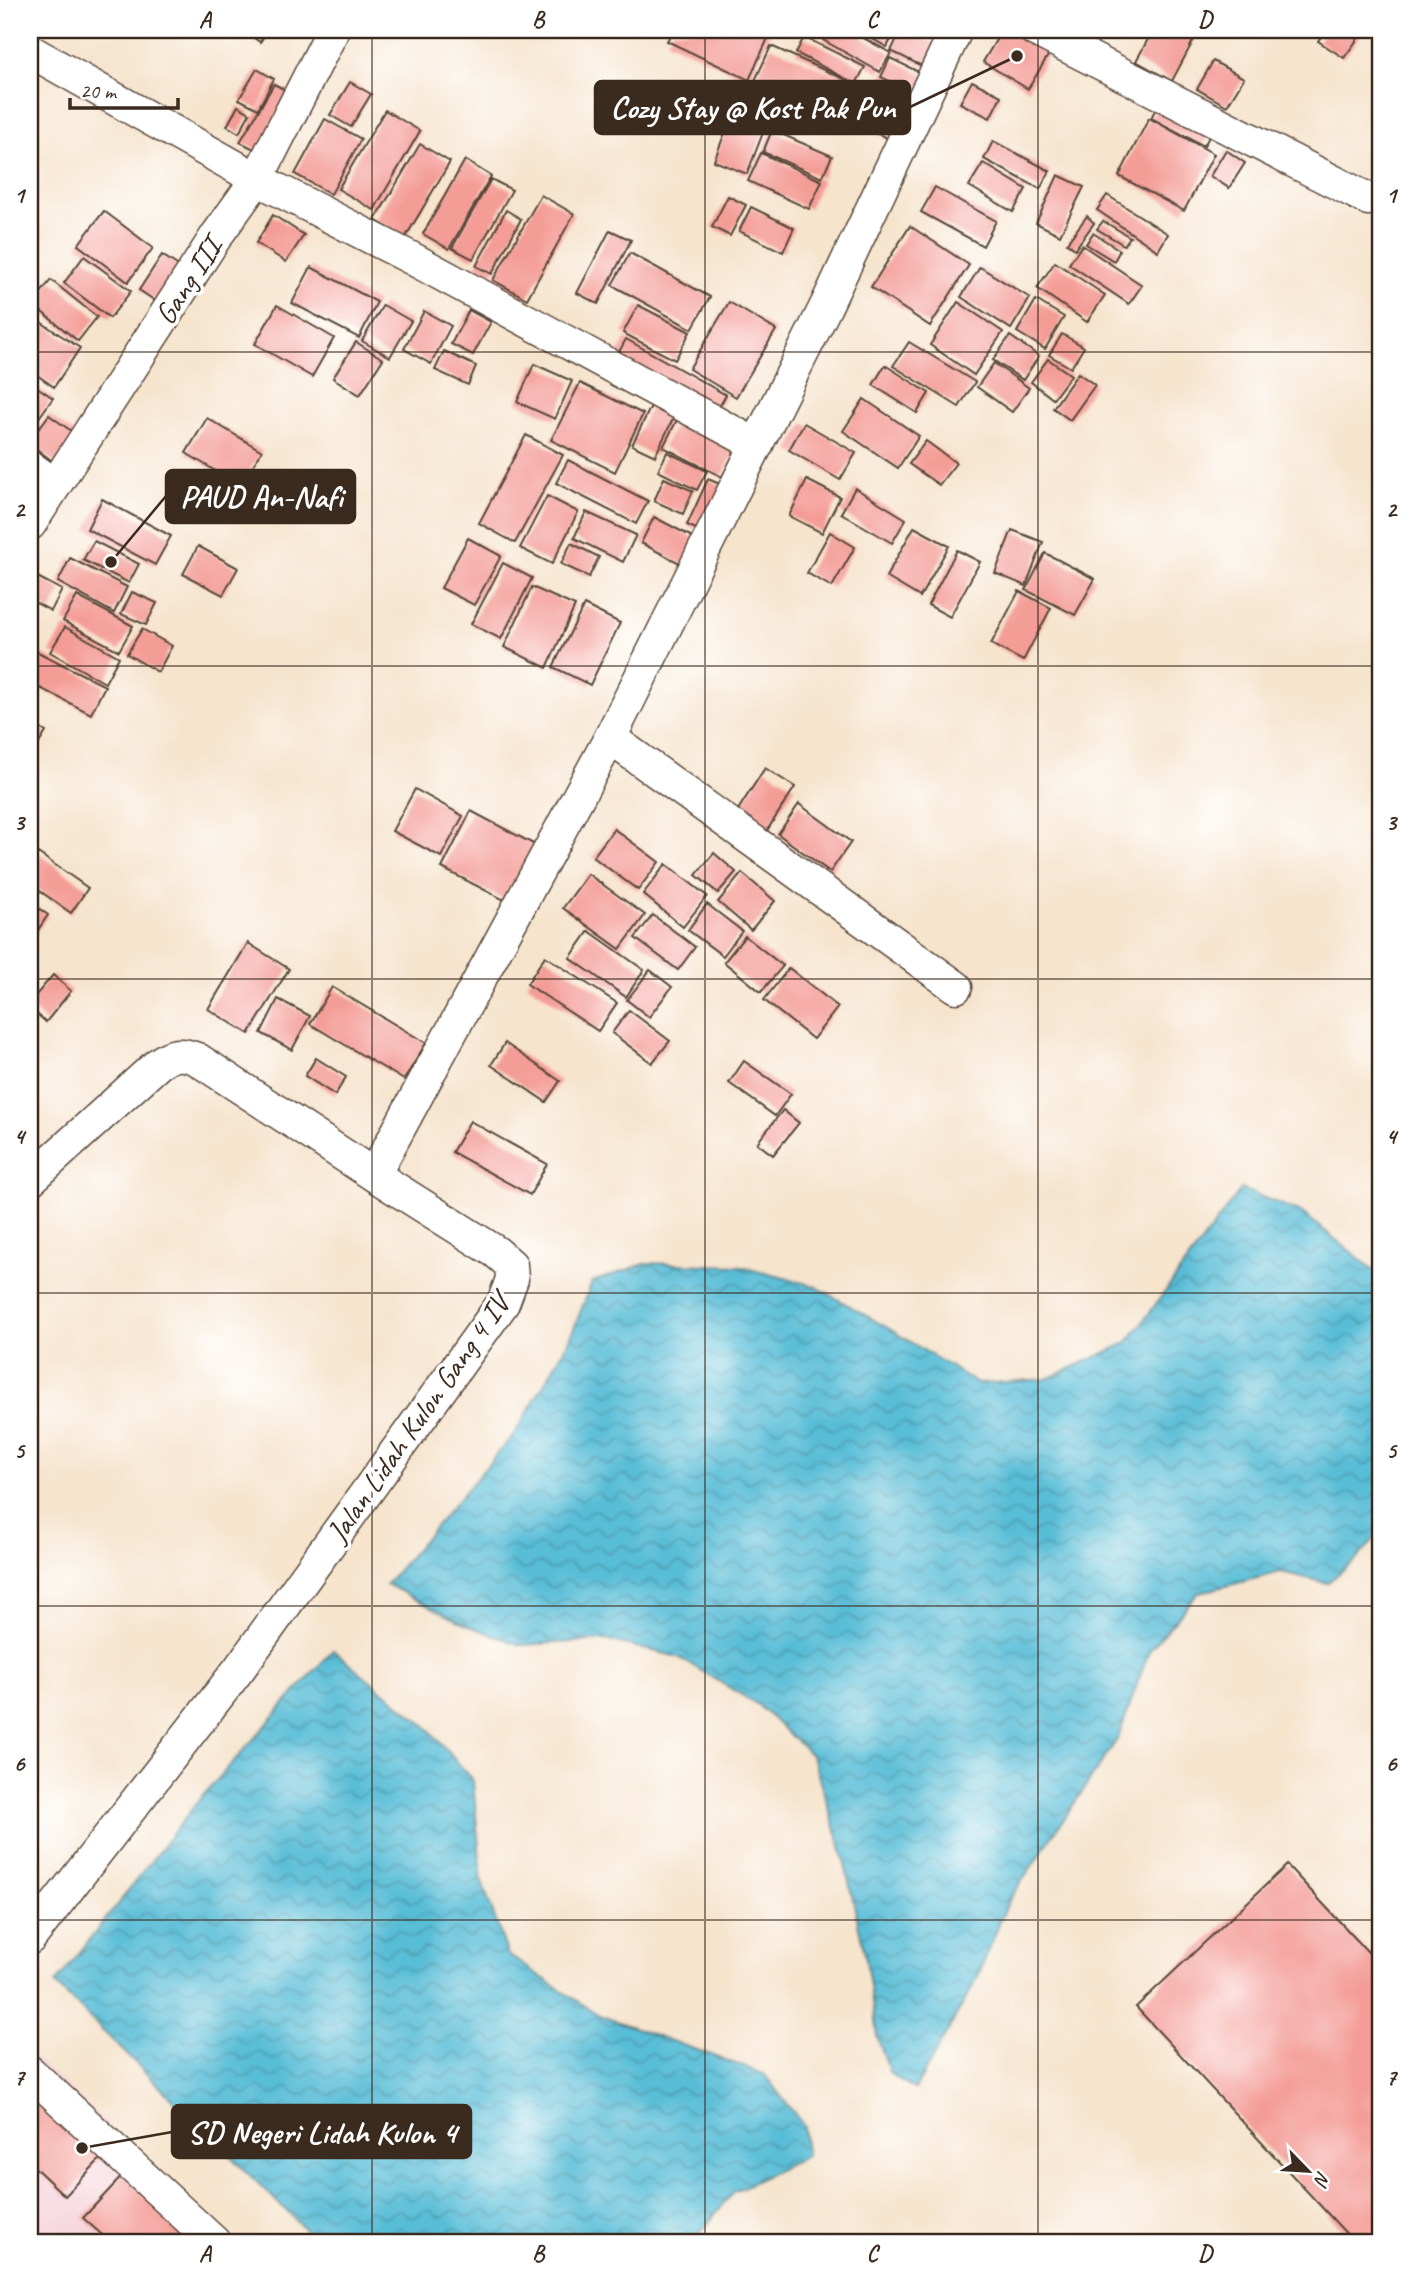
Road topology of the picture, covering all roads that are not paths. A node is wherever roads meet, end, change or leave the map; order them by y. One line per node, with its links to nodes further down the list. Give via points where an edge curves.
1 (333, 30): 5 (street, Gang III)
2 (956, 30): 7 (street)
3 (1035, 30): 6 (street)
4 (30, 51): 5 (street)
5 (257, 179): 7 (street); 9 (street, Gang III)
6 (1368, 199)
7 (757, 445): 11 (street)
8 (30, 467): 9 (street)
9 (55, 485): 10 (street, Gang III)
10 (30, 524)
11 (610, 738): 12 (street); 13 (street)
12 (956, 987)
13 (374, 1175): 14 (street, Jalan Lidah Kulon Gang 4 IV, via 182,1053 170,1055 158,1065); 15 (street, Jalan Lidah Kulon Gang 4 IV, via 511,1265 512,1279 503,1303 239,1669)
14 (30, 1180)
15 (30, 1938)
16 (30, 2072): 17 (street)
17 (214, 2242)

